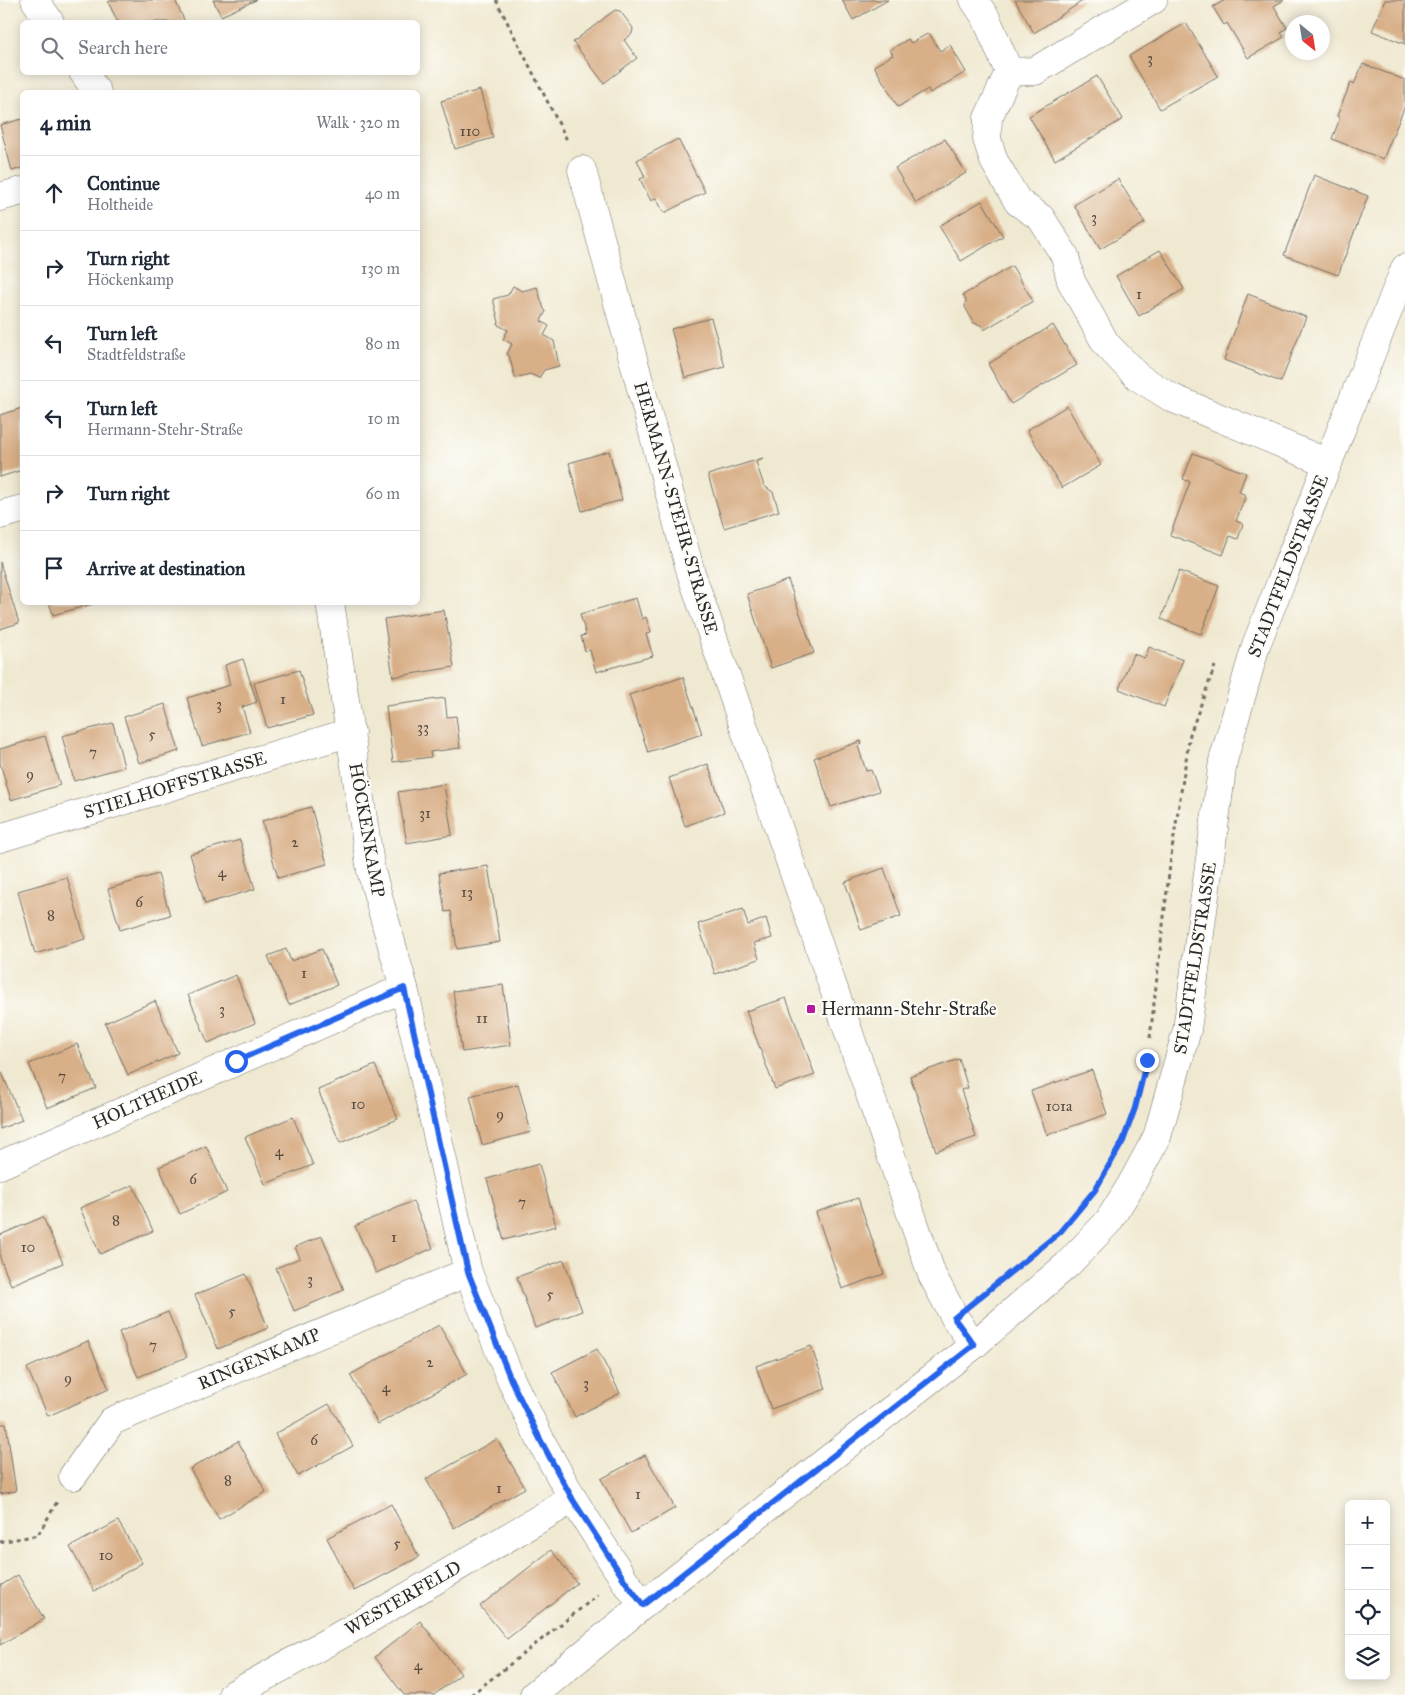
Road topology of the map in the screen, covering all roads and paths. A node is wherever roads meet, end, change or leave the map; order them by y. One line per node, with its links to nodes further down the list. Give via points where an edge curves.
1 (35, 0): 5 (street)
2 (496, 0): 9 (path)
3 (974, 0): 6 (street, via 986,18)
4 (1153, 0): 6 (street, via 1035,71)
5 (49, 20)
6 (1009, 72): 13 (street, via 988,118 987,139 994,161 1018,202 1041,218 1065,256 1071,281 1106,344 1138,377 1172,398)
7 (85, 75): 8 (street)
8 (96, 90)
9 (582, 170): 24 (street, HERMANN-STEHR-STRASSE, via 691,573 932,1275 954,1318)
10 (20, 192): 11 (street)
11 (0, 197)
12 (1405, 268): 13 (street, STADTFELDSTRASSE)
13 (1328, 463): 24 (street, STADTFELDSTRASSE, via 1256,645 1223,761 1187,1030 1157,1137 1108,1222 1067,1265)
14 (20, 510): 15 (street)
15 (0, 515)
16 (330, 605): 18 (street, HÖCKENKAMP)
17 (1217, 661): 21 (path, via 1190,734 1171,856)
18 (351, 732): 19 (street, STIELHOFFSTRASSE); 20 (street, HÖCKENKAMP, via 370,871)
19 (0, 838)
20 (404, 988): 22 (street, HOLTHEIDE); 23 (street, HÖCKENKAMP)
21 (1149, 1043)
22 (0, 1165)
23 (468, 1272): 25 (street, RINGENKAMP, via 112,1421); 26 (street, HÖCKENKAMP, via 511,1380)
24 (974, 1345): 28 (street, STADTFELDSTRASSE)
25 (72, 1476): 27 (path, via 38,1535)
26 (573, 1500): 28 (street, HÖCKENKAMP); 29 (street, WESTERFELD)
27 (0, 1542)
28 (643, 1605): 30 (street, STADTFELDSTRASSE)
29 (232, 1695)
30 (534, 1695)

